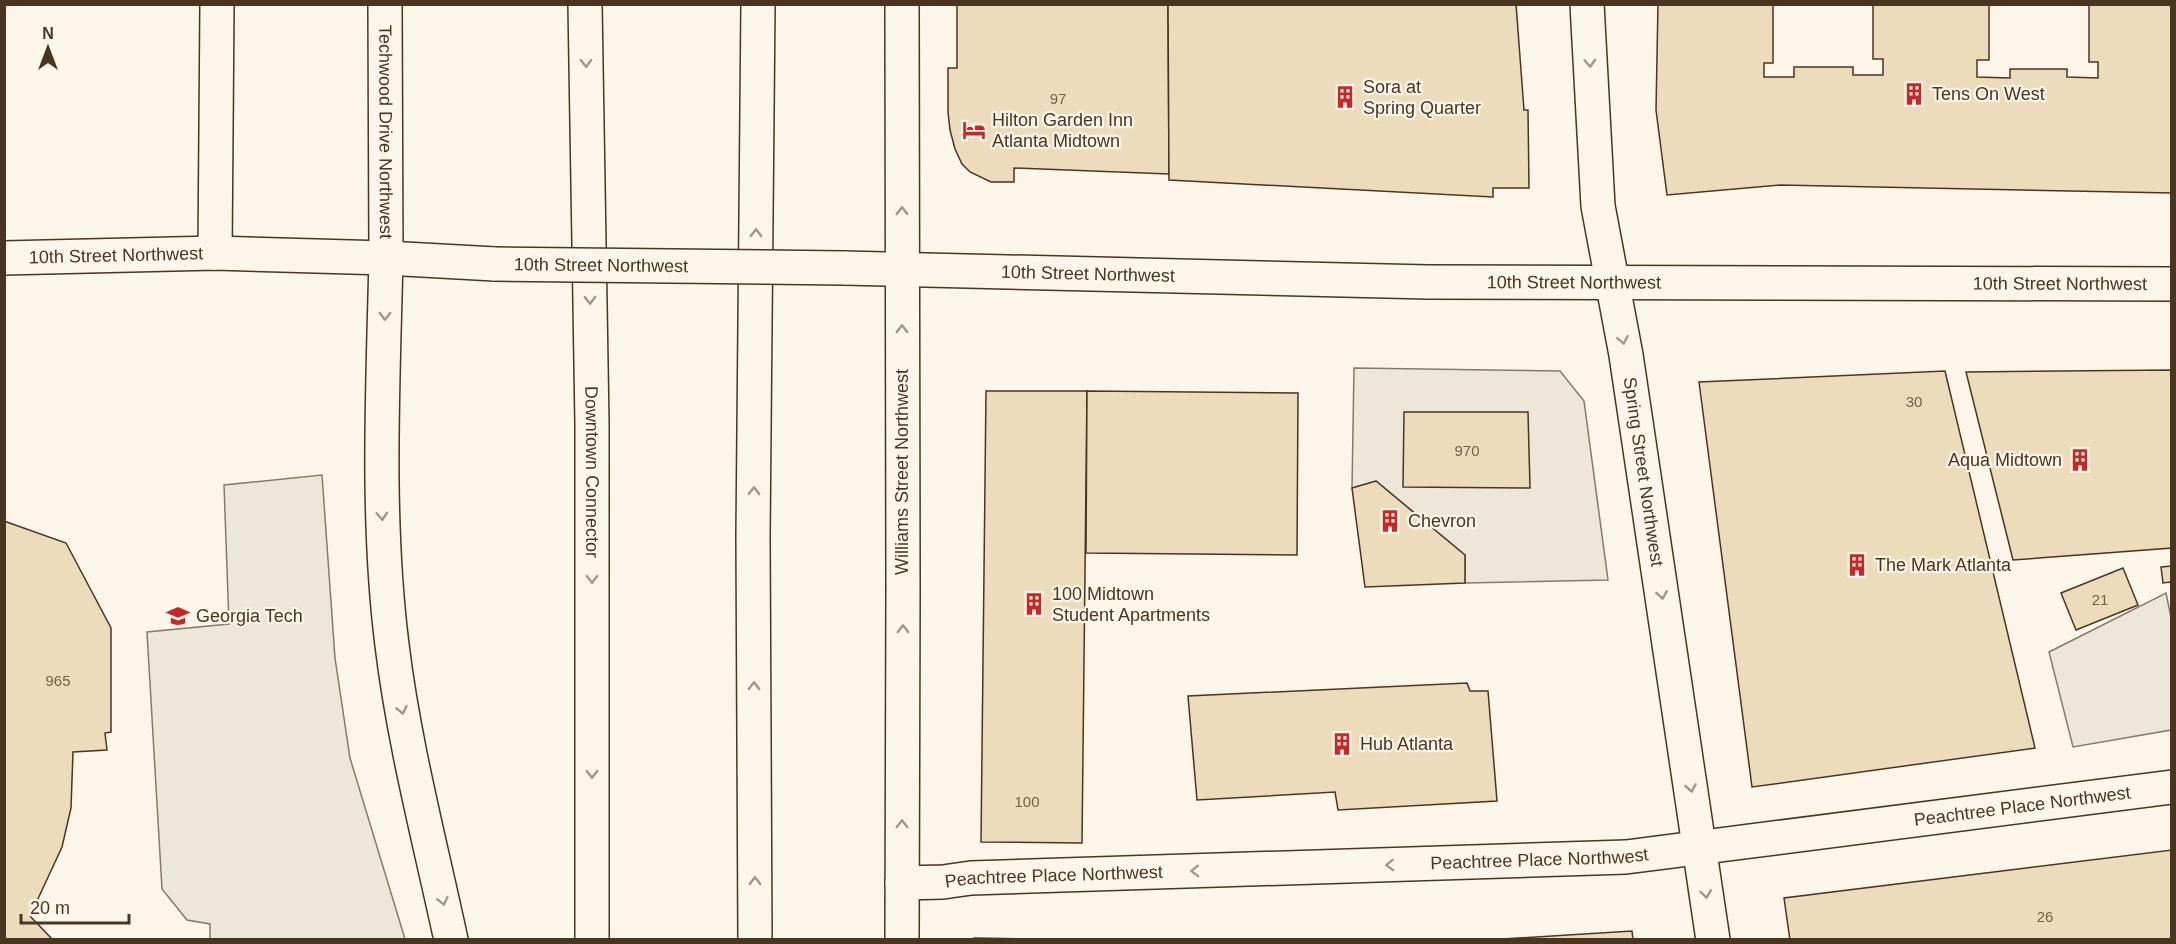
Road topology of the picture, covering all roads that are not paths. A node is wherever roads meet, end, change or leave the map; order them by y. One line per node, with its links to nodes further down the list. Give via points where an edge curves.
1 (217, 4): 7 (main road)
2 (385, 4): 9 (main road, Techwood Drive Northwest)
3 (585, 4): 17 (main road, Downtown Connector, one-way to 17, via 592,424)
4 (758, 4): 18 (main road, one-way to 4, via 753,537)
5 (902, 4): 10 (main road, Williams Street Northwest, one-way to 5)
6 (1587, 4): 11 (main road, Spring Street Northwest, one-way to 11, via 1598,206)
7 (215, 253): 8 (main road, 10th Street Northwest); 9 (main road, 10th Street Northwest)
8 (4, 258)
9 (386, 258): 10 (main road, 10th Street Northwest, bridge, via 495,264); 16 (main road, Techwood Drive Northwest, one-way to 16, via 382,502 391,642)
10 (901, 270): 11 (main road, 10th Street Northwest); 15 (main road, Williams Street Northwest, one-way to 10)
11 (1612, 283): 12 (main road, 10th Street Northwest); 14 (main road, Spring Street Northwest, one-way to 14)
12 (2172, 284)
13 (2172, 787): 14 (main road, Peachtree Place Northwest)
14 (1700, 848): 15 (main road, Peachtree Place Northwest, one-way to 15, via 1626,857); 20 (main road, Spring Street Northwest, one-way to 20)
15 (902, 883): 19 (main road, Williams Street Northwest)
16 (451, 939)
17 (592, 939)
18 (755, 939)
19 (902, 939)
20 (1713, 939)

